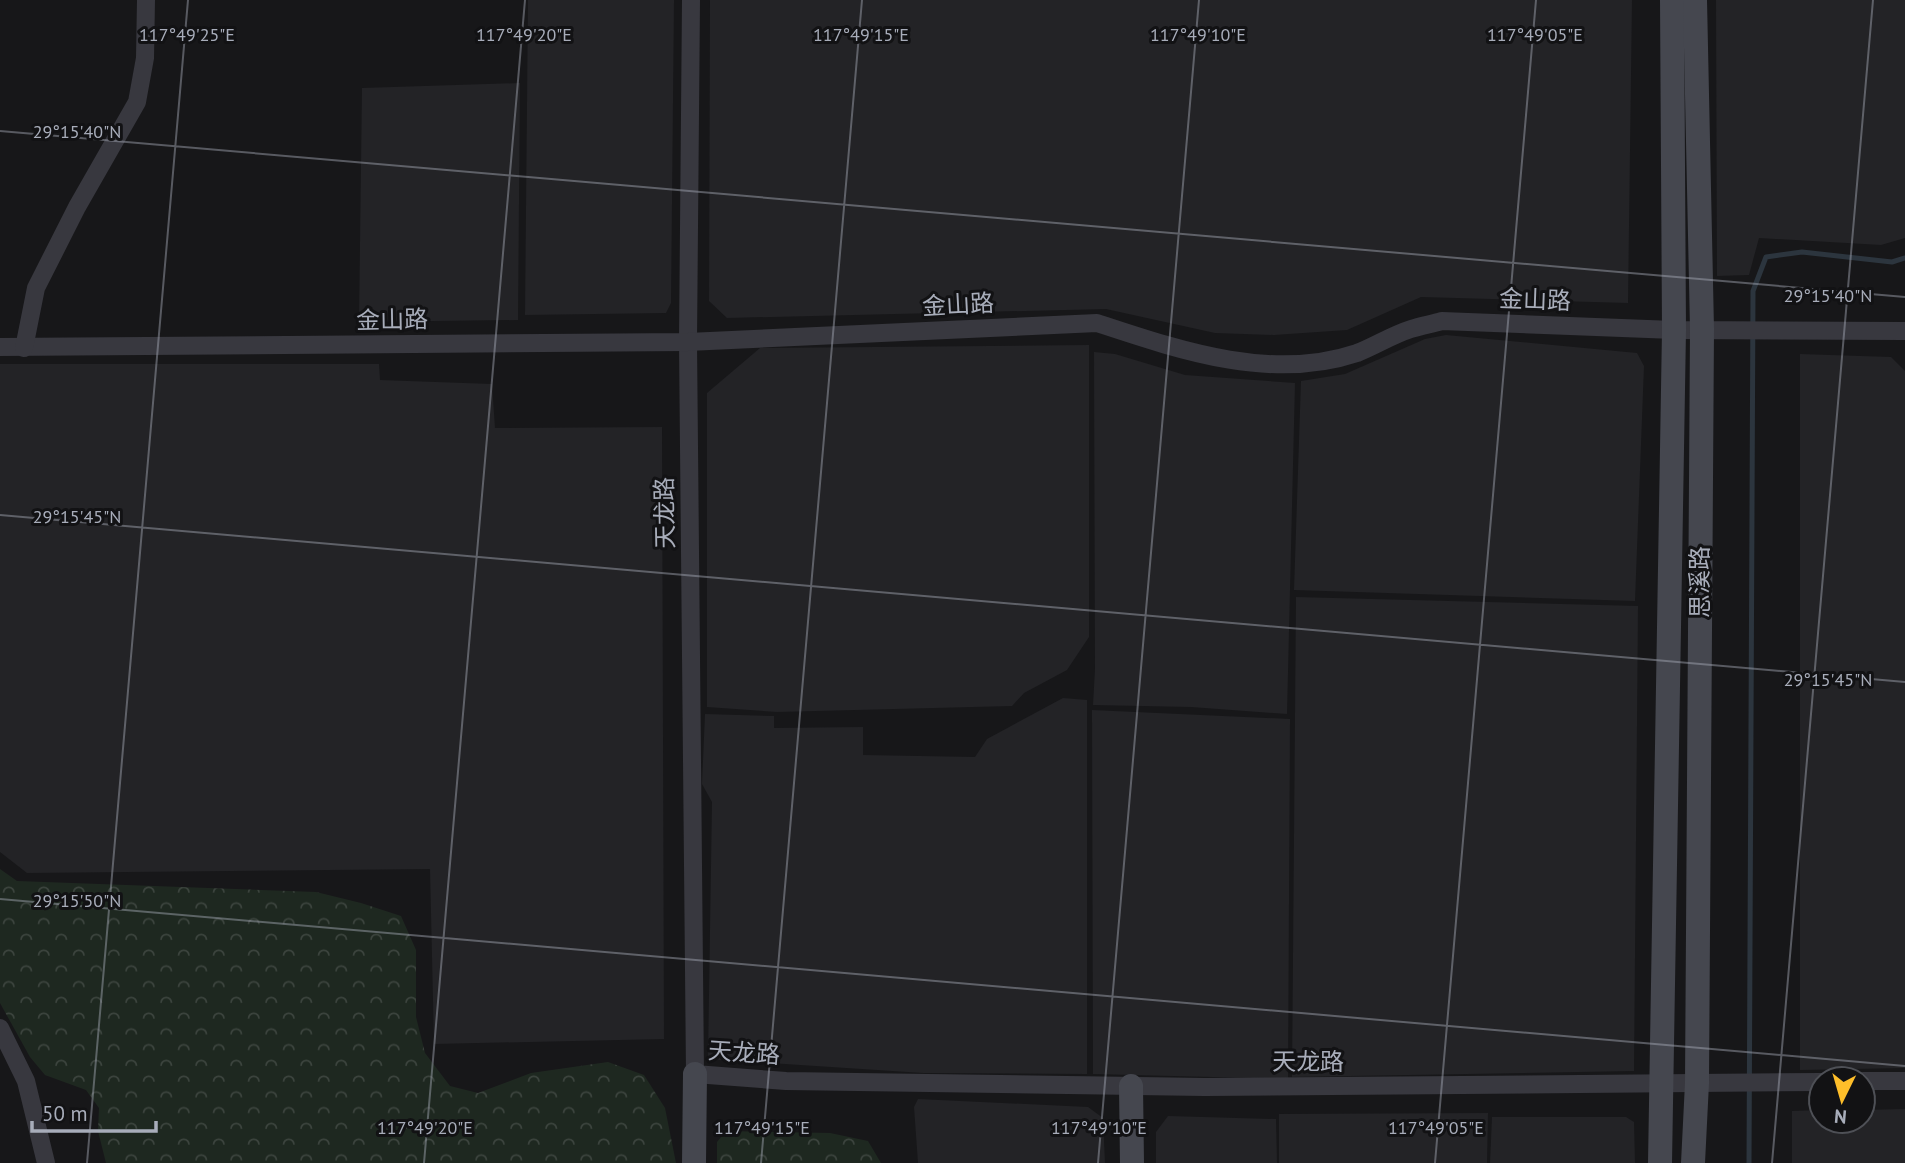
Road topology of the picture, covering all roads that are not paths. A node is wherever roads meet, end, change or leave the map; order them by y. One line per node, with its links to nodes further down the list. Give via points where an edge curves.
1 (146, 0): 10 (street, via 145,58 137,102 36,288)
2 (691, 0): 8 (street, 天龙路)
3 (1672, 0): 6 (street, 思溪路)
4 (1695, 0): 5 (street, 思溪路)
5 (1702, 328): 6 (street, 金山路); 7 (street, 金山路); 16 (street, 思溪路)
6 (1674, 330): 8 (street, 金山路, via 1442,321 1356,353 1296,365 1228,360 1097,323); 17 (street, 思溪路)
7 (1905, 331)
8 (688, 342): 10 (street, 金山路); 12 (street, 天龙路)
9 (0, 347): 10 (street, 金山路)
10 (24, 348)
11 (0, 1028): 19 (street, via 26,1082)
12 (695, 1074): 18 (street, 天龙路, via 786,1081); 20 (street)
13 (1905, 1081): 15 (street)
14 (1807, 1082): 16 (street, 天龙路)
15 (1877, 1082)
16 (1697, 1083): 17 (street, 天龙路); 23 (street, 思溪路)
17 (1661, 1084): 18 (street, 天龙路); 22 (street, 思溪路)
18 (1131, 1086): 21 (street)
19 (46, 1163)
20 (694, 1163)
21 (1132, 1163)
22 (1660, 1163)
23 (1693, 1163)

